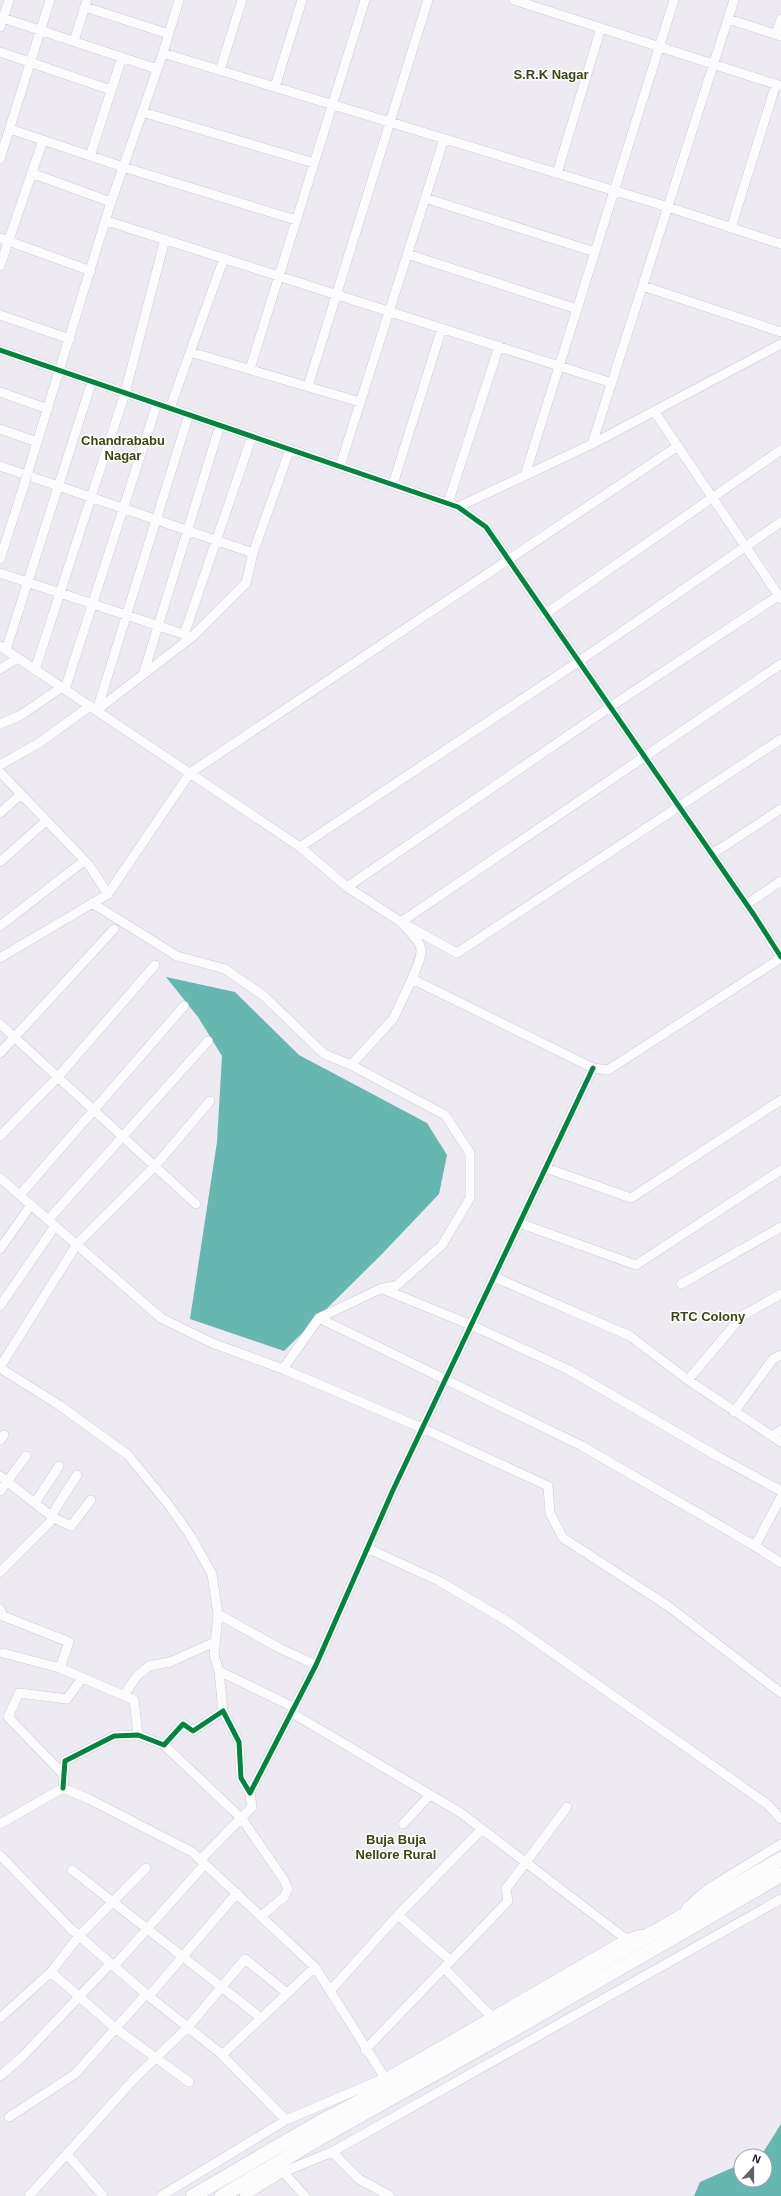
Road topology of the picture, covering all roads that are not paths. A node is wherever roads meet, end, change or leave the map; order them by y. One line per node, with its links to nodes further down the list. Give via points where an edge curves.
1 (9, 0): 14 (street)
2 (50, 0): 16 (street)
3 (177, 0): 17 (street)
4 (242, 0): 27 (street)
5 (302, 0): 29 (street)
6 (365, 0): 31 (street)
7 (428, 0): 33 (street)
8 (514, 0): 15 (street)
9 (674, 0): 20 (street)
10 (734, 0): 13 (street)
11 (86, 3): 17 (street); 19 (street)
12 (781, 18): 18 (street)
13 (728, 19): 18 (street); 25 (street)
14 (1, 20): 16 (street)
15 (601, 28): 20 (street); 42 (street)
16 (41, 30): 19 (street); 24 (street)
17 (169, 34): 22 (street)
18 (779, 35)
19 (74, 41): 23 (street)
20 (659, 46): 25 (street); 43 (street)
21 (0, 52): 24 (street)
22 (163, 53): 26 (street); 27 (street)
23 (122, 57): 26 (street); 30 (street)
24 (30, 63): 30 (street); 34 (street)
25 (714, 64): 28 (street); 46 (street)
26 (157, 69): 32 (street)
27 (220, 70): 29 (street)
28 (779, 85): 49 (street)
29 (274, 87): 31 (street)
30 (111, 90): 37 (street)
31 (332, 104): 33 (street); 39 (street)
32 (142, 112): 39 (street); 40 (street)
33 (390, 122): 35 (street); 60 (street)
34 (10, 129): 36 (street); 38 (street)
35 (444, 139): 42 (street); 44 (street)
36 (43, 140): 37 (street); 41 (street)
37 (90, 156): 40 (street)
38 (0, 159)
39 (314, 163): 47 (street)
40 (123, 167): 45 (street); 47 (street)
41 (30, 173): 45 (street); 51 (street)
42 (557, 173): 43 (street)
43 (614, 190): 46 (street); 53 (street)
44 (426, 198): 53 (street); 54 (street)
45 (111, 202): 48 (street)
46 (668, 207): 49 (street); 59 (street)
47 (296, 220): 58 (street)
48 (107, 221): 50 (street); 57 (street)
49 (731, 228): 52 (street)
50 (165, 239): 55 (street); 78 (street)
51 (4, 240): 56 (street); 57 (street)
52 (781, 244)
53 (595, 252): 61 (street)
54 (407, 254): 61 (street); 62 (street)
55 (224, 258): 58 (street); 70 (street)
56 (0, 266)
57 (91, 271): 66 (street)
58 (279, 276): 60 (street); 72 (street)
59 (643, 286): 65 (street); 75 (street)
60 (336, 294): 62 (street); 76 (street)
61 (577, 309): 71 (street)
62 (390, 311): 64 (street); 79 (street)
63 (0, 315): 66 (street)
64 (442, 328): 68 (street); 96 (street)
65 (781, 332)
66 (70, 339): 73 (street)
67 (781, 344): 83 (street)
68 (499, 346): 71 (street); 100 (street)
69 (0, 350): 73 (street)
70 (190, 352): 72 (street); 82 (street)
71 (559, 366): 75 (street); 95 (street)
72 (250, 369): 76 (street)
73 (60, 370): 74 (street); 81 (street)
74 (92, 382): 78 (street); 97 (street)
75 (612, 383): 89 (street)
76 (308, 386): 79 (street)
77 (0, 392): 81 (street)
78 (125, 393): 80 (street); 98 (street)
79 (360, 402): 94 (street)
80 (157, 404): 82 (street); 102 (street)
81 (48, 408): 88 (street)
82 (170, 408): 84 (street)
83 (654, 411): 89 (street); 90 (street)
84 (188, 414): 85 (street); 103 (street)
85 (220, 425): 87 (street); 105 (street)
86 (0, 428): 88 (street)
87 (252, 436): 91 (street); 106 (street)
88 (38, 442): 109 (street)
89 (592, 444): 95 (street)
90 (678, 446): 99 (street); 110 (street)
91 (290, 449): 94 (street); 108 (street)
92 (781, 450): 99 (street)
93 (0, 466): 97 (street)
94 (340, 466): 96 (street)
95 (525, 475): 101 (street)
96 (392, 484): 100 (street)
97 (58, 486): 98 (street); 112 (street)
98 (91, 497): 102 (street); 113 (street)
99 (713, 497): 107 (street); 116 (street)
100 (448, 504): 101 (street)
101 (458, 507): 110 (street, via 486,527)
102 (123, 508): 103 (street); 115 (street)
103 (156, 520): 105 (street); 117 (street)
104 (781, 522): 107 (street)
105 (188, 531): 106 (street); 118 (street)
106 (216, 541): 108 (street); 119 (street)
107 (746, 546): 114 (street); 122 (street)
108 (253, 553): 119 (street, via 246,583)
109 (0, 559)
110 (508, 560): 116 (street); 135 (street)
111 (0, 574): 112 (street)
112 (28, 583): 113 (street); 120 (street)
113 (60, 594): 115 (street); 125 (street)
114 (780, 596): 128 (street)
115 (93, 604): 117 (street); 127 (street)
116 (545, 614): 122 (street)
117 (126, 616): 118 (street); 129 (street)
118 (158, 626): 119 (street); 126 (street)
119 (188, 636): 126 (street)
120 (3, 648): 121 (street)
121 (18, 658): 124 (street); 125 (street)
122 (578, 662): 128 (street); 141 (street)
123 (781, 664): 132 (street)
124 (0, 669)
125 (35, 670): 127 (street)
126 (143, 675): 129 (street)
127 (64, 688): 129 (street); 130 (street, via 21,715)
128 (610, 707): 132 (street); 146 (street)
129 (94, 708): 133 (street); 135 (street)
130 (0, 724)
131 (781, 739): 137 (street)
132 (644, 756): 137 (street); 150 (street)
133 (0, 765)
134 (0, 772): 136 (street)
135 (190, 773): 141 (street); 147 (street)
136 (21, 794): 139 (street); 140 (street)
137 (679, 807): 142 (street); 150 (street, via 457,953)
138 (781, 808): 142 (street)
139 (0, 813)
140 (46, 821): 143 (street); 144 (street)
141 (300, 847): 146 (street)
142 (712, 854): 149 (street)
143 (84, 861): 147 (street); 151 (street)
144 (0, 862)
145 (781, 880): 149 (street)
146 (347, 887): 150 (street)
147 (108, 894): 148 (street)
148 (92, 903): 153 (street); 162 (street, via 177,956 225,969 264,996 324,1054)
149 (747, 904): 154 (street)
150 (401, 922): 156 (street, via 420,942 422,953)
151 (0, 926)
152 (114, 929): 159 (street)
153 (2, 954)
154 (781, 958): 163 (street, via 608,1070)
155 (155, 965): 164 (street)
156 (412, 979): 162 (street, via 393,1019); 163 (street)
157 (184, 1006): 167 (street)
158 (0, 1024): 159 (street)
159 (15, 1038): 161 (street); 164 (street)
160 (208, 1041): 169 (street)
161 (0, 1053)
162 (351, 1065): 185 (street, via 445,1115 470,1153 470,1198 442,1245 396,1286)
163 (593, 1068): 171 (street)
164 (58, 1077): 167 (street); 168 (street)
165 (781, 1100): 171 (street, via 631,1198)
166 (210, 1101): 170 (street)
167 (93, 1110): 169 (street); 174 (street)
168 (0, 1136)
169 (123, 1137): 170 (street); 177 (street)
170 (155, 1166): 175 (street); 181 (street)
171 (546, 1168): 178 (street)
172 (781, 1170): 178 (street, via 636,1265)
173 (1, 1181): 174 (street)
174 (20, 1195): 176 (street)
175 (196, 1204)
176 (31, 1205): 177 (street); 182 (street)
177 (48, 1220): 179 (street)
178 (519, 1223): 183 (street)
179 (55, 1226): 181 (street); 187 (street)
180 (781, 1227): 184 (street)
181 (77, 1244): 191 (street); 192 (street, via 161,1318 212,1343)
182 (0, 1249)
183 (494, 1277): 189 (street); 194 (street, via 630,1336)
184 (682, 1284)
185 (382, 1288): 188 (street); 189 (street)
186 (781, 1294): 194 (street, via 742,1316)
187 (0, 1306)
188 (319, 1318): 192 (street); 193 (street)
189 (471, 1325): 193 (street); 206 (street, via 569,1370)
190 (781, 1355): 195 (street, via 773,1359)
191 (0, 1368): 216 (street, via 59,1405 128,1456 190,1535 212,1574)
192 (283, 1369): 196 (street)
193 (444, 1379): 196 (street); 211 (street, via 582,1446)
194 (688, 1380): 195 (street)
195 (734, 1412): 198 (street)
196 (422, 1428): 212 (street); 223 (street, via 548,1486 550,1513 563,1538 668,1606)
197 (781, 1430): 198 (street)
198 (773, 1436): 199 (street)
199 (781, 1442)
200 (26, 1456): 204 (street)
201 (59, 1466): 209 (street)
202 (77, 1475): 210 (street)
203 (0, 1476): 204 (street)
204 (8, 1482): 205 (street); 209 (street)
205 (0, 1491)
206 (781, 1491)
207 (781, 1496): 211 (street)
208 (91, 1500): 210 (street, via 71,1526)
209 (35, 1503): 210 (street)
210 (53, 1517): 214 (street)
211 (755, 1546): 213 (street)
212 (367, 1548): 219 (street); 235 (street, via 439,1581 507,1621 767,1804)
213 (781, 1563)
214 (0, 1572)
215 (0, 1610): 220 (street, via 3,1616 69,1642)
216 (218, 1614): 217 (street); 219 (street)
217 (215, 1642): 221 (street, via 214,1655); 224 (street, via 170,1662 149,1666 137,1676)
218 (3, 1653): 220 (street)
219 (316, 1665): 225 (street)
220 (60, 1668): 222 (street)
221 (219, 1671): 225 (street); 226 (street)
222 (82, 1678): 224 (street); 229 (street, via 66,1699 19,1693 8,1717)
223 (781, 1693)
224 (124, 1695): 227 (street, via 134,1700)
225 (293, 1710): 231 (street); 232 (street)
226 (223, 1711): 228 (street, via 193,1731 183,1724); 231 (street, via 239,1742 241,1778)
227 (138, 1735): 228 (street); 229 (street, via 114,1736 65,1761)
228 (164, 1745): 234 (street)
229 (63, 1774): 230 (street)
230 (63, 1788): 236 (street); 242 (street, via 185,1849)
231 (250, 1793): 234 (street, via 252,1807)
232 (430, 1795): 237 (street); 238 (street)
233 (567, 1807): 243 (street)
234 (242, 1818): 242 (street); 251 (street, via 288,1888 284,1897)
235 (781, 1819)
236 (0, 1824)
237 (403, 1824)
238 (482, 1829): 243 (street); 250 (street)
239 (781, 1844): 252 (street, via 706,1890)
240 (0, 1855): 254 (street)
241 (781, 1860): 252 (highway)
242 (202, 1862): 247 (street); 253 (street)
243 (526, 1863): 255 (street); 258 (street, via 506,1889 508,1901)
244 (146, 1868): 249 (street)
245 (72, 1870): 249 (street)
246 (781, 1875): 286 (highway)
247 (237, 1893): 251 (street); 256 (street)
248 (781, 1899): 279 (street)
249 (112, 1902): 253 (street); 254 (street)
250 (398, 1915): 258 (street); 262 (street)
251 (261, 1916): 259 (street)
252 (666, 1926): 255 (street); 285 (highway, via 496,2026 320,2122)
253 (147, 1928): 256 (street); 257 (street)
254 (79, 1936): 257 (street); 260 (street)
255 (626, 1939): 266 (street)
256 (182, 1957): 261 (street); 264 (street)
257 (112, 1965): 264 (street); 265 (street)
258 (448, 1965): 266 (street); 271 (street)
259 (315, 1967): 262 (street); 263 (street)
260 (51, 1972): 265 (street); 267 (street)
261 (221, 1988): 263 (street, via 245,1959); 268 (street); 269 (street)
262 (330, 1991): 271 (street)
263 (288, 1993): 268 (street)
264 (147, 1995): 269 (street); 270 (street)
265 (78, 1997): 270 (street); 274 (street, via 22,2057)
266 (492, 2017): 275 (street)
267 (0, 2018)
268 (261, 2018): 272 (street)
269 (188, 2027): 272 (street); 273 (street)
270 (115, 2028): 273 (street); 277 (street, via 75,2074)
271 (365, 2050): 275 (street)
272 (222, 2055): 278 (street)
273 (156, 2058): 276 (street); 280 (street)
274 (0, 2076)
275 (385, 2078): 278 (street)
276 (189, 2082)
277 (9, 2117)
278 (286, 2120): 284 (street)
279 (332, 2152): 281 (street); 289 (street, via 359,2179)
280 (67, 2154): 282 (street); 283 (street)
281 (283, 2172): 287 (street); 288 (street)
282 (29, 2196)
283 (103, 2196)
284 (160, 2196)
285 (193, 2196)
286 (222, 2196)
287 (244, 2196)
288 (305, 2196)
289 (390, 2196)

